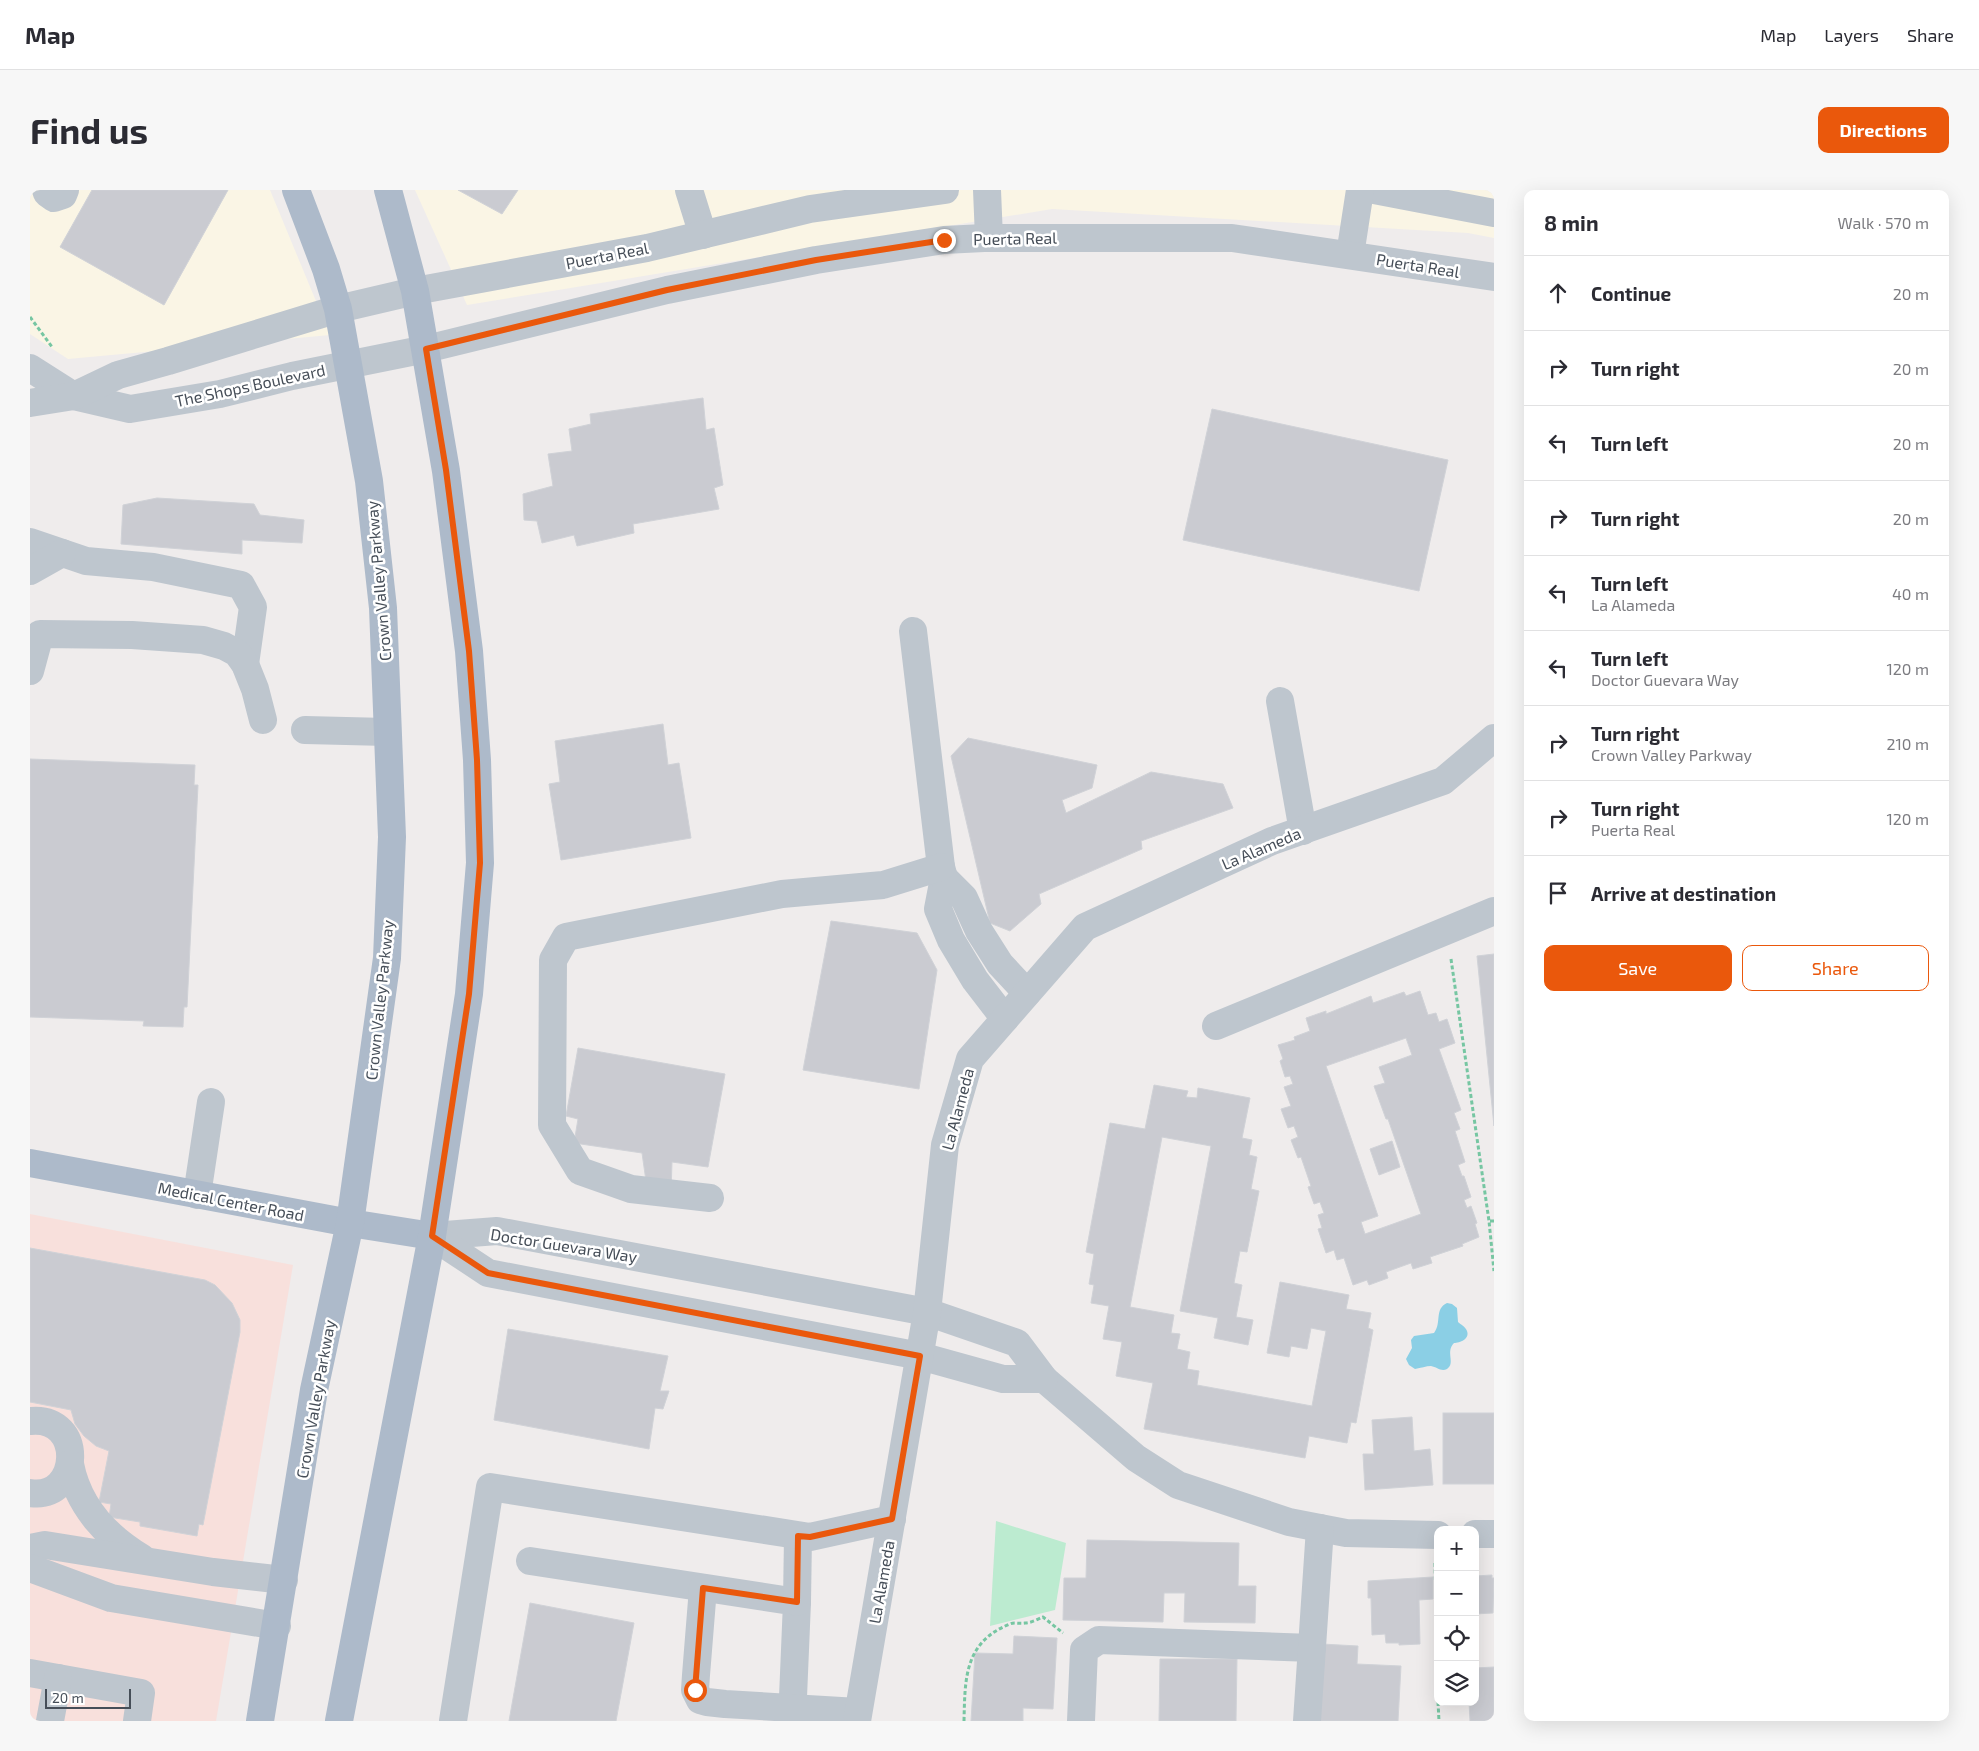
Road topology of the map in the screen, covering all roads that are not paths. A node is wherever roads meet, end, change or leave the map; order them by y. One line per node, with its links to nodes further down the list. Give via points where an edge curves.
1 (46, 190): 2 (street, via 54,198 63,195)
2 (65, 190)
3 (296, 190): 16 (main road, Crown Valley Parkway)
4 (388, 190): 15 (main road)
5 (689, 190): 11 (street)
6 (945, 190): 11 (street, Puerta Real, via 810,209)
7 (987, 190): 12 (street)
8 (1360, 190): 13 (street)
9 (1374, 190): 10 (street)
10 (1494, 213)
11 (704, 234): 15 (street, Puerta Real, via 647,248)
12 (989, 238): 13 (street, Puerta Real, via 1232,238); 17 (street, Puerta Real, via 944,240 816,260 667,290)
13 (1350, 255): 14 (street, Puerta Real)
14 (1494, 277)
15 (415, 291): 16 (street, The Shops Boulevard); 17 (main road)
16 (338, 308): 18 (main road, Crown Valley Parkway); 20 (street, The Shops Boulevard, via 118,375)
17 (426, 349): 18 (street, The Shops Boulevard); 44 (main road, via 446,470 469,651 480,863 469,994)
18 (348, 365): 20 (street, The Shops Boulevard, via 220,394 130,409); 31 (main road, Crown Valley Parkway, via 369,481 384,608)
19 (30, 368): 20 (street)
20 (74, 396): 21 (street, The Shops Boulevard)
21 (30, 403)
22 (30, 542): 23 (street)
23 (62, 553): 24 (street); 26 (street, via 86,561 153,567 241,585 252,607)
24 (30, 571)
25 (913, 631): 34 (street)
26 (245, 664): 27 (street, via 237,653 203,640 40,634); 29 (street)
27 (30, 671)
28 (1280, 701): 33 (street)
29 (263, 720)
30 (305, 730): 31 (street)
31 (387, 732): 43 (main road, Crown Valley Parkway, via 392,837 387,958)
32 (1494, 738): 33 (street, La Alameda, via 1443,781)
33 (1303, 831): 36 (street, La Alameda, via 1272,841 1085,927)
34 (942, 872): 36 (street, via 964,898 979,931 1000,964); 37 (street, via 938,909 951,940 975,980); 42 (street, via 883,885 782,894 566,936 553,960 552,1125 580,1171 631,1189)
35 (1494, 911): 38 (street)
36 (1027, 993): 37 (street, La Alameda)
37 (1005, 1018): 45 (street, La Alameda, via 970,1059 945,1145)
38 (1216, 1026)
39 (211, 1102): 41 (street)
40 (30, 1163): 41 (main road, Medical Center Road)
41 (198, 1194): 43 (main road, Medical Center Road)
42 (710, 1198)
43 (350, 1223): 44 (main road, Medical Center Road); 61 (main road, Crown Valley Parkway, via 314,1390)
44 (432, 1236): 45 (street, Doctor Guevara Way, via 496,1231); 46 (street, via 488,1273); 73 (main road)
45 (927, 1312): 46 (street, La Alameda); 47 (street, Doctor Guevara Way, via 1016,1343)
46 (920, 1356): 47 (street, via 1003,1379); 51 (street, La Alameda)
47 (1044, 1379): 52 (street, Doctor Guevara Way, via 1136,1458 1178,1485 1290,1522)
48 (30, 1421): 49 (street, via 49,1423 62,1433 70,1448)
49 (70, 1464): 50 (street, via 57,1485 42,1493); 59 (street, via 80,1496 100,1523 115,1540)
50 (30, 1493)
51 (892, 1519): 56 (street, via 810,1537); 69 (street, La Alameda)
52 (1320, 1528): 55 (street, Doctor Guevara Way, via 1346,1533); 65 (street)
53 (1479, 1534): 54 (street)
54 (1494, 1534)
55 (1434, 1535)
56 (798, 1536): 63 (street); 74 (street, via 490,1487)
57 (30, 1548): 59 (street, via 45,1545)
58 (530, 1560): 62 (street)
59 (147, 1562): 61 (street)
60 (30, 1568): 64 (street, via 111,1598)
61 (284, 1580): 64 (main road, Crown Valley Parkway)
62 (703, 1588): 63 (street); 68 (street, via 695,1690 700,1700)
63 (797, 1602): 68 (street)
64 (276, 1626): 72 (main road, Crown Valley Parkway)
65 (1312, 1648): 75 (street, via 1099,1640 1084,1650); 76 (street)
66 (30, 1673): 67 (street)
67 (58, 1678): 70 (street); 71 (street, via 141,1693)
68 (793, 1715): 69 (street)
69 (858, 1716)
70 (50, 1721)
71 (137, 1721)
72 (260, 1721)
73 (339, 1721)
74 (453, 1721)
75 (1081, 1721)
76 (1307, 1721)

